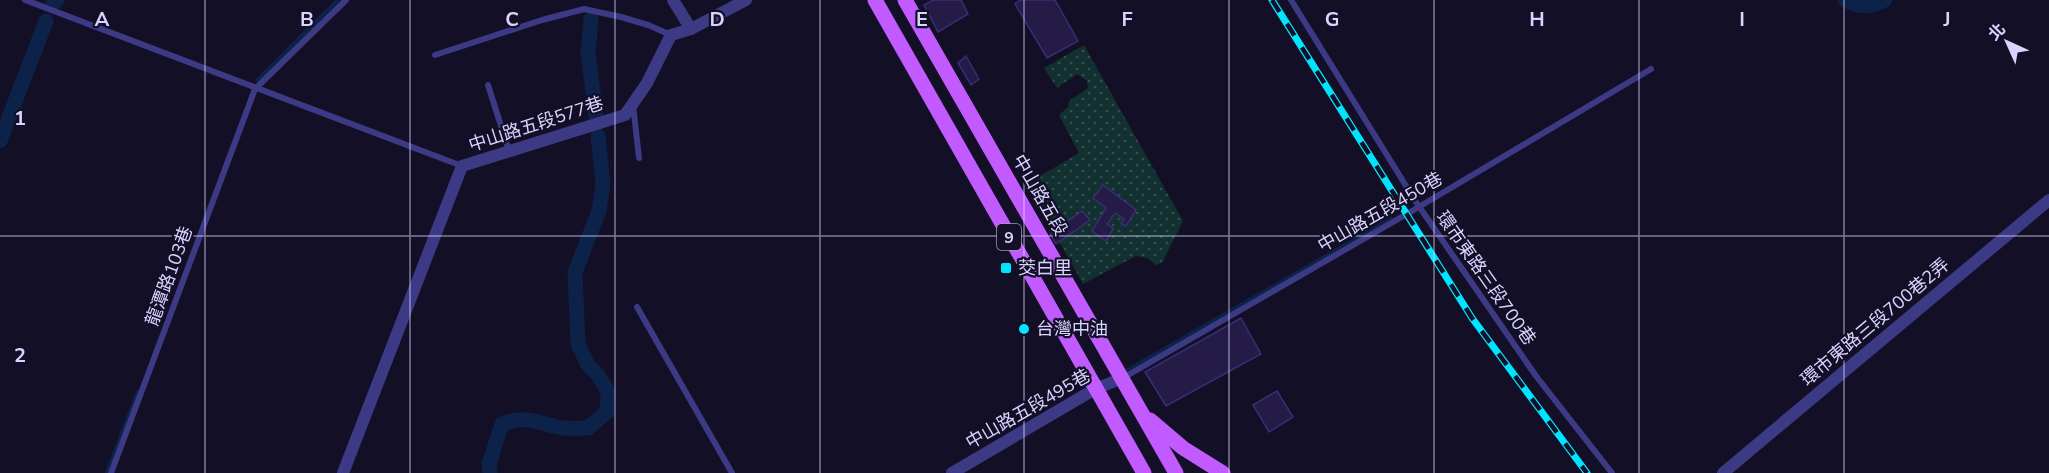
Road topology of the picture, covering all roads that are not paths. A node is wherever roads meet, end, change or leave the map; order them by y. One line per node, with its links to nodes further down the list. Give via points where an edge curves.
1 (25, 0): 13 (lane)
2 (346, 0): 13 (lane, 龍潭路103巷)
3 (674, 0): 8 (street)
4 (746, 0): 8 (street)
5 (875, 0): 22 (main road, 9)
6 (904, 0): 21 (main road, 中山路五段 / 9)
7 (1291, 0): 19 (lane, 環市東路三段700巷)
8 (691, 29): 9 (street)
9 (671, 35): 10 (lane, via 584,9); 14 (street, 中山路五段577巷)
10 (435, 55)
11 (1651, 69): 19 (lane, 中山路五段450巷)
12 (488, 85): 15 (lane)
13 (255, 89): 17 (lane); 24 (lane, 龍潭路103巷)
14 (633, 105): 15 (street, 中山路五段577巷, via 625,115); 16 (lane)
15 (509, 151): 17 (street, 中山路五段577巷)
16 (639, 158)
17 (462, 166): 25 (street)
18 (2049, 200): 32 (street, 環市東路三段700巷2弄)
19 (1419, 207): 21 (lane, 中山路五段450巷); 31 (lane, 環市東路三段700巷, via 1536,376)
20 (637, 307): 26 (lane)
21 (1123, 378): 22 (street, 中山路五段495巷); 23 (main road, 中山路五段 / 9)
22 (1095, 389): 27 (street, 中山路五段495巷); 28 (main road, 9)
23 (1142, 413): 29 (main road, 中山路五段 / 9); 30 (main road, via 1183,448)
24 (111, 473)
25 (343, 473)
26 (732, 473)
27 (952, 473)
28 (1144, 473)
29 (1176, 473)
30 (1223, 473)
31 (1612, 473)
32 (1723, 473)

